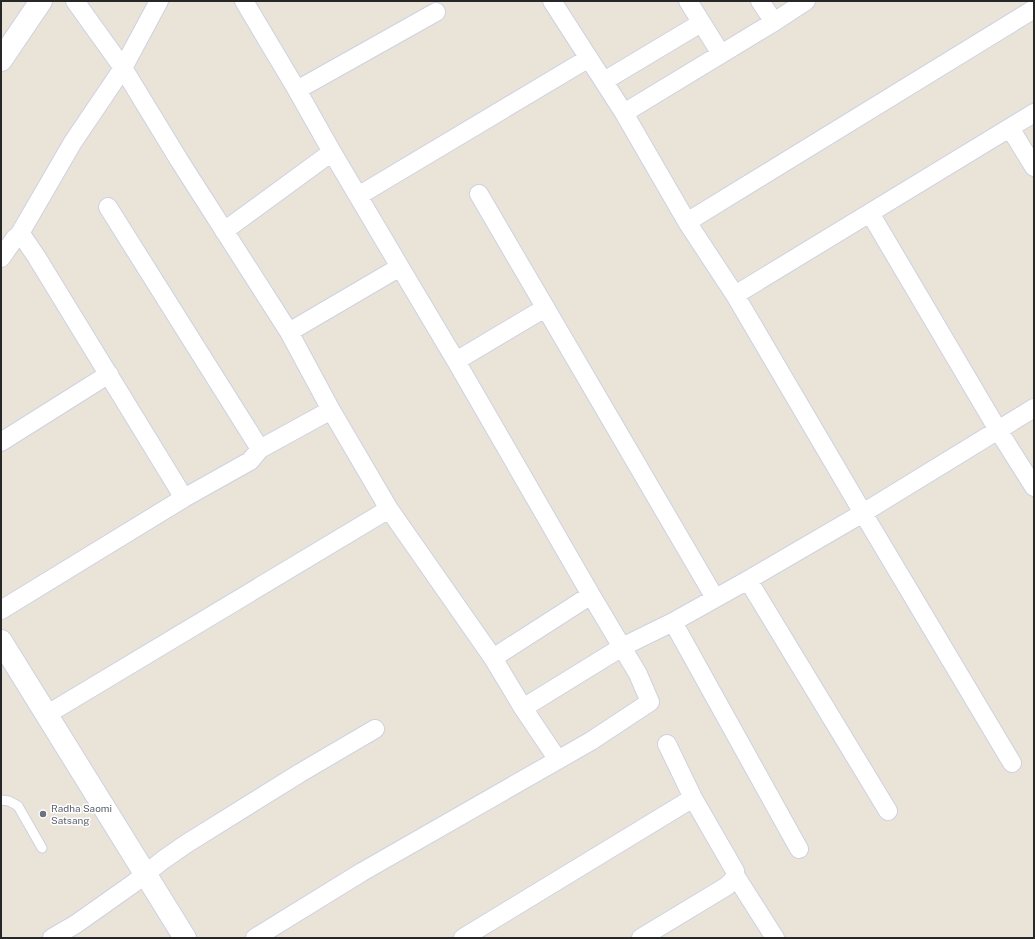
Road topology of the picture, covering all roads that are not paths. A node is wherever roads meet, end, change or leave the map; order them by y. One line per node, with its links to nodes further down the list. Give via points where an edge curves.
1 (42, 1): 15 (street)
2 (75, 1): 16 (street)
3 (160, 1): 16 (street)
4 (244, 1): 18 (street)
5 (552, 1): 14 (street)
6 (688, 1): 12 (street)
7 (760, 1): 11 (street)
8 (806, 1): 11 (street)
9 (1034, 9): 28 (street)
10 (436, 12): 18 (street)
11 (774, 22): 13 (street)
12 (701, 23): 13 (street); 17 (street)
13 (721, 54): 19 (street)
14 (589, 58): 17 (street); 25 (street)
15 (1, 60)
16 (123, 68): 29 (street); 30 (street, via 73,142)
17 (604, 81): 19 (street)
18 (297, 90): 22 (street)
19 (624, 113): 28 (street)
20 (1034, 113): 21 (street)
21 (1010, 128): 23 (street); 27 (street)
22 (332, 152): 25 (street); 29 (street)
23 (1034, 167)
24 (479, 194): 34 (street)
25 (358, 196): 32 (street)
26 (108, 207): 42 (street)
27 (870, 213): 33 (street); 40 (street)
28 (687, 222): 33 (street)
29 (224, 231): 35 (street)
30 (19, 235): 31 (street); 37 (street, via 36,256)
31 (1, 258)
32 (400, 268): 35 (street); 36 (street)
33 (735, 295): 46 (street)
34 (545, 308): 36 (street); 49 (street)
35 (290, 332): 39 (street)
36 (456, 361): 48 (street)
37 (109, 374): 41 (street); 44 (street)
38 (1034, 408): 40 (street)
39 (331, 410): 42 (street); 45 (street)
40 (998, 430): 43 (street); 46 (street)
41 (1, 442)
42 (260, 449): 44 (street, via 250,461)
43 (1034, 487)
44 (184, 498): 50 (street)
45 (389, 509): 54 (street); 56 (street)
46 (863, 513): 47 (street); 60 (street)
47 (748, 580): 49 (street); 63 (street)
48 (591, 595): 53 (street); 54 (street)
49 (715, 598): 51 (street)
50 (1, 610)
51 (673, 622): 53 (street); 65 (street)
52 (1, 641): 56 (street)
53 (622, 648): 55 (street); 59 (street, via 638,674 650,702)
54 (493, 658): 55 (street)
55 (523, 708): 59 (street)
56 (46, 715): 66 (street)
57 (375, 729): 66 (street, via 186,844)
58 (667, 744): 61 (street)
59 (558, 760): 71 (street, via 362,872)
60 (1012, 763)
61 (692, 798): 67 (street); 72 (street)
62 (1, 800): 64 (lane, via 18,806)
63 (888, 812)
64 (42, 848)
65 (799, 849)
66 (146, 874): 68 (street); 70 (street)
67 (735, 875): 73 (street, via 727,886); 74 (street)
68 (80, 931): 69 (street)
69 (52, 938)
70 (185, 938)
71 (255, 938)
72 (463, 938)
73 (641, 938)
74 (775, 938)

